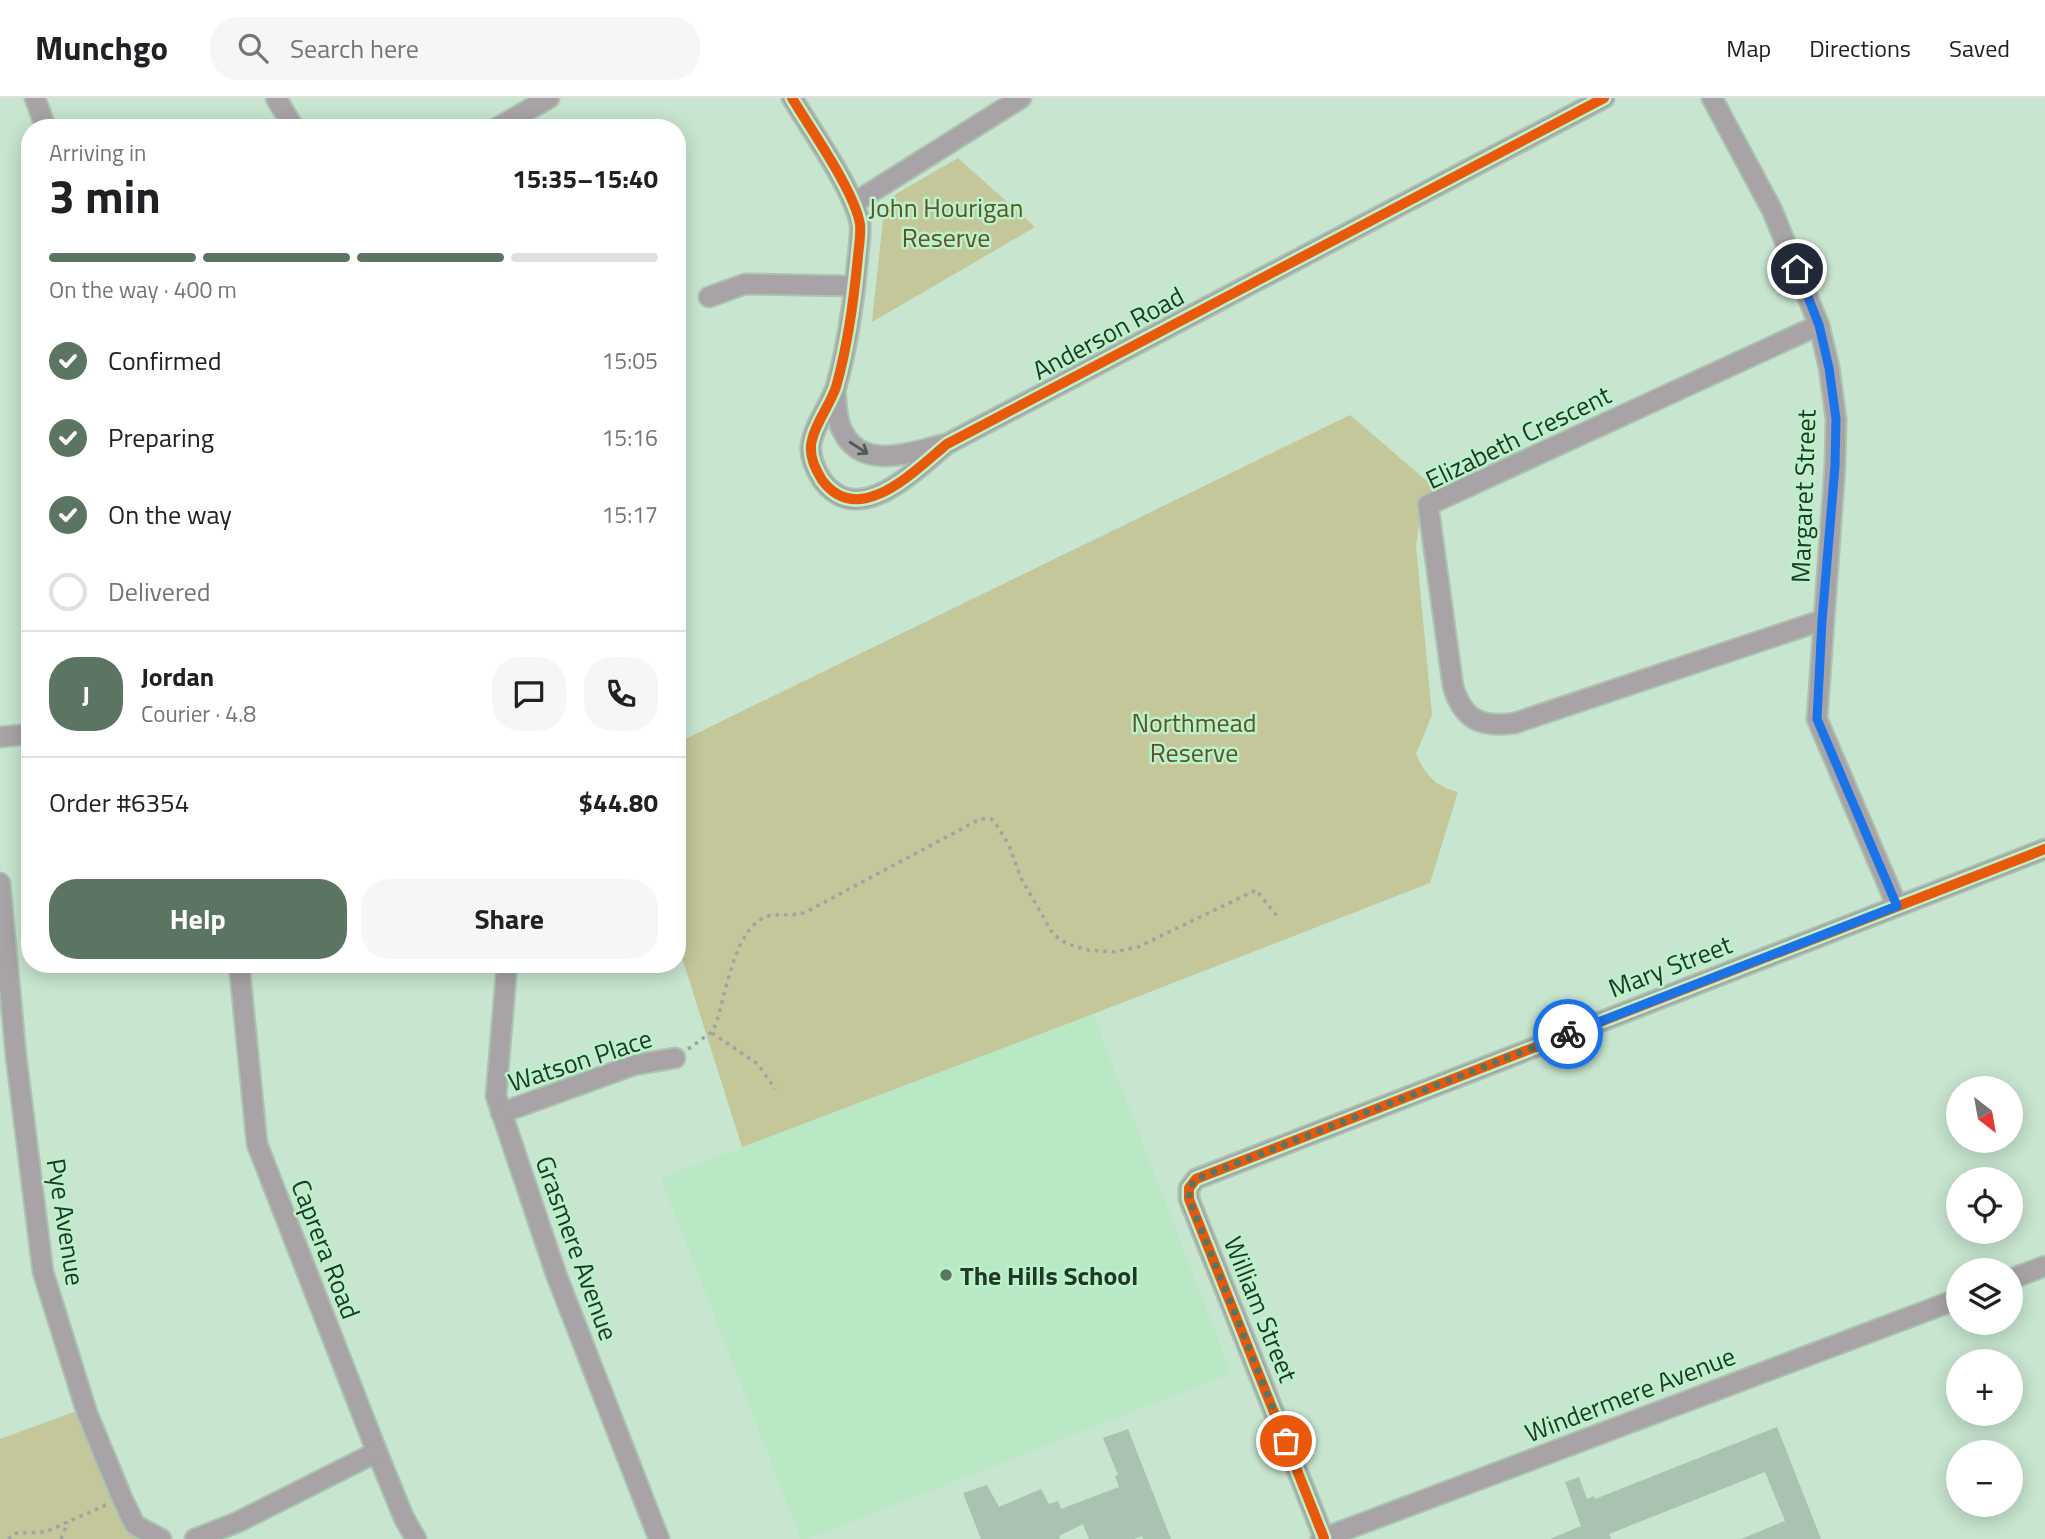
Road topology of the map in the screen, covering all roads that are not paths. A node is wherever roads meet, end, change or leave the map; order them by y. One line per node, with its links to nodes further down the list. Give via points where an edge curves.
1 (35, 98): 8 (street)
2 (276, 98): 9 (street)
3 (549, 98): 10 (street)
4 (792, 98): 11 (street)
5 (1021, 98): 11 (street)
6 (1604, 98): 16 (street, Anderson Road)
7 (1712, 98): 14 (street, Margaret Street, via 1772,210)
8 (43, 119)
9 (289, 119)
10 (513, 119)
11 (854, 203): 12 (street, Anderson Road, via 860,226)
12 (855, 286): 13 (street, via 745,284); 15 (street, Anderson Road)
13 (709, 297)
14 (1819, 325): 17 (street, Margaret Street, via 1836,419); 17 (street, Elizabeth Crescent, via 1428,505 1457,701 1466,713 1487,725 1515,723)
15 (835, 389): 16 (street, Anderson Road, one-way to 16, via 842,431 866,455 896,456); 16 (street, Anderson Road, via 811,441 811,455 823,482 846,499 870,498 895,485)
16 (947, 444)
17 (1822, 621): 22 (street, Margaret Street, via 1817,719)
18 (21, 735): 19 (street)
19 (0, 737)
20 (2045, 849): 22 (street, Mary Street)
21 (0, 883): 25 (street, Pye Avenue)
22 (1897, 906): 28 (street, Mary Street)
23 (240, 973): 32 (street, Caprera Road, via 257,1144)
24 (506, 973): 27 (street, Grasmere Avenue, via 496,1096)
25 (8, 1057): 34 (street, Pye Avenue, via 43,1272 87,1413 135,1525)
26 (674, 1058): 27 (street, Watson Place, via 634,1065)
27 (501, 1113): 37 (street, Grasmere Avenue, via 555,1274)
28 (1196, 1179): 33 (street, William Street, via 1189,1188 1189,1199)
29 (2045, 1266): 30 (street)
30 (2023, 1274)
31 (1946, 1304): 33 (street, Windermere Avenue)
32 (377, 1452): 35 (street); 36 (street, Caprera Road)
33 (1322, 1538)
34 (161, 1539)
35 (195, 1539)
36 (416, 1539)
37 (659, 1539)

